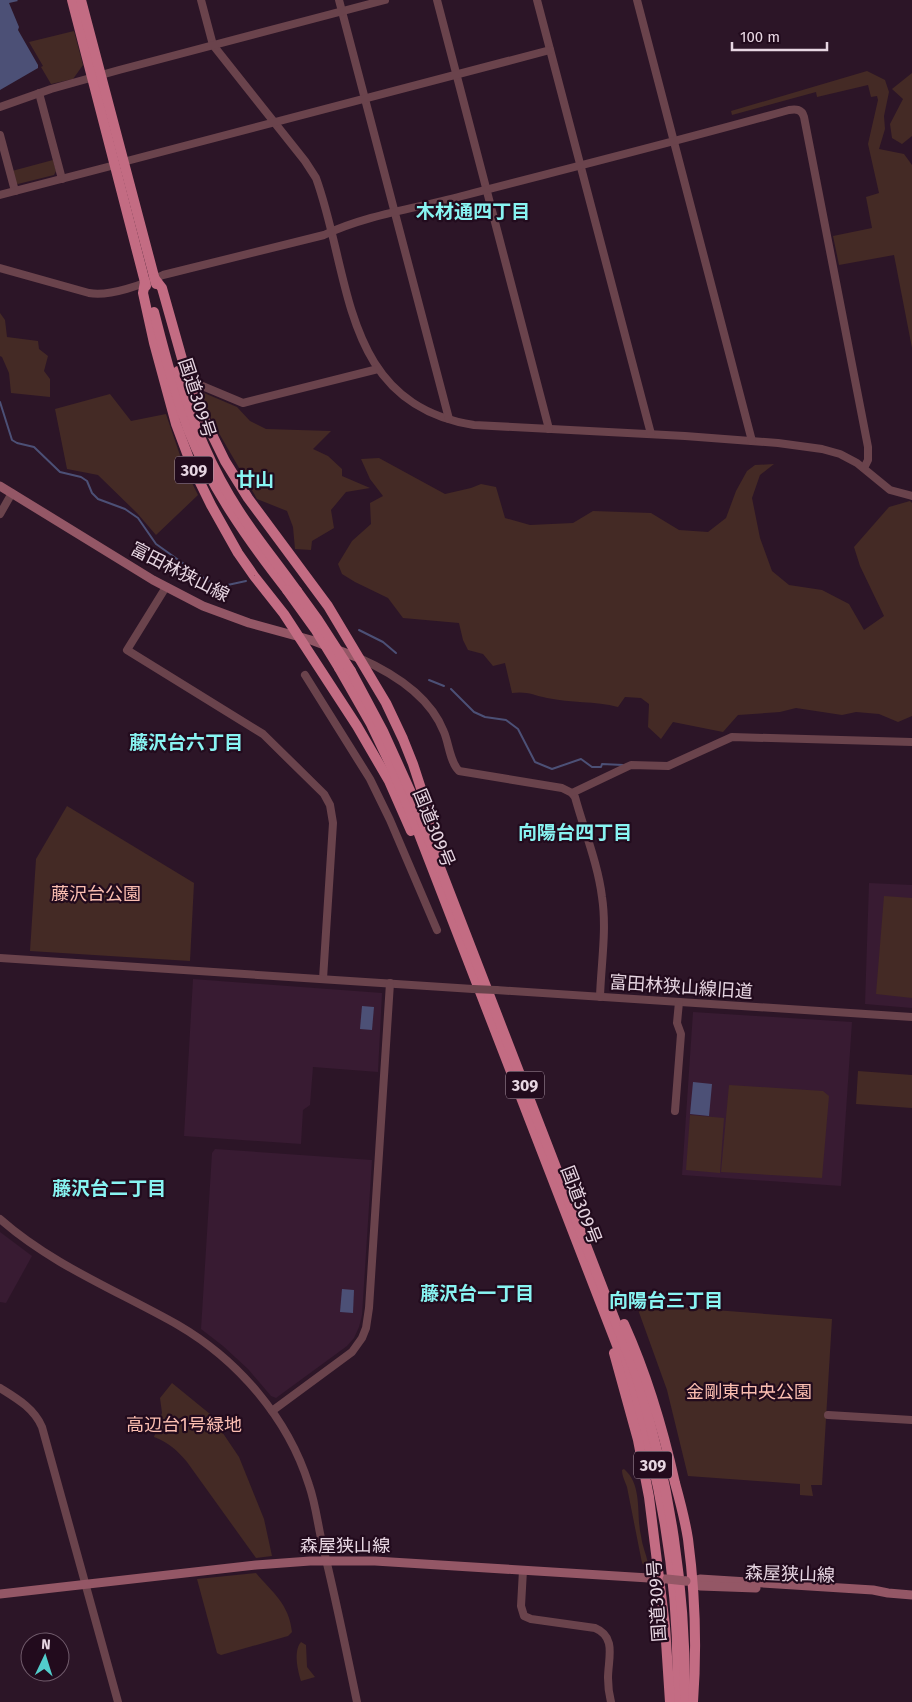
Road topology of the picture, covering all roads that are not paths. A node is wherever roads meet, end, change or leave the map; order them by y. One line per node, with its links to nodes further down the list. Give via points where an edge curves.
1 (72, 0): 13 (highway, 国道309号 / 309)
2 (81, 0): 13 (highway, 国道309号 / 309)
3 (201, 0): 10 (street)
4 (338, 0): 9 (street)
5 (385, 0): 9 (street)
6 (437, 0): 12 (street)
7 (537, 0): 11 (street)
8 (637, 0): 19 (street)
9 (342, 12): 10 (street); 15 (street)
10 (213, 45): 13 (street); 17 (street)
11 (550, 50): 12 (street); 21 (street)
12 (457, 75): 15 (street); 23 (street)
13 (96, 76): 14 (street); 20 (highway, 国道309号 / 309)
14 (39, 92): 16 (street); 22 (street)
15 (365, 100): 17 (street); 26 (street)
16 (0, 107)
17 (274, 123): 20 (street); 27 (street, via 316,178)
18 (0, 135): 24 (street)
19 (673, 140): 21 (street); 35 (street); 36 (street, via 789,110 802,111 868,447)
20 (119, 164): 22 (street); 29 (highway, 国道309号 / 309)
21 (580, 165): 23 (street); 34 (street)
22 (62, 179): 24 (street)
23 (487, 190): 26 (street); 33 (street)
24 (15, 191): 25 (street)
25 (0, 195)
26 (394, 213): 27 (street); 32 (street)
27 (331, 231): 29 (street); 30 (street, via 360,337)
28 (0, 268): 29 (street, via 96,294)
29 (150, 280): 31 (highway, 309, via 162,288); 42 (highway, 国道309号 / 309, via 186,399 204,445 238,510); 43 (highway, 309, via 143,293 154,343 176,424 191,464 224,530)
30 (378, 369): 31 (street, via 243,403); 32 (street, via 412,401)
31 (188, 380): 44 (highway, 309, via 205,421 239,484 328,606)
32 (449, 419): 33 (street, via 474,425)
33 (549, 429): 34 (street)
34 (651, 434): 35 (street)
35 (752, 441): 36 (street, via 831,451)
36 (864, 468): 39 (street, via 890,490)
37 (0, 486): 38 (main road, 富田林狭山線)
38 (12, 493): 40 (street); 41 (main road, 富田林狭山線)
39 (912, 496)
40 (0, 514)
41 (166, 587): 43 (main road, 富田林狭山線, via 213,610); 52 (street, via 127,650 263,734 316,785 330,805 333,823)
42 (292, 590): 48 (highway, 国道309号 / 309, bridge, via 371,724); 49 (highway, 国道309号 / 309, bridge, via 318,620 383,731 403,772)
43 (298, 636): 44 (main road, 富田林狭山線); 48 (highway, 309, via 380,764)
44 (359, 658): 47 (street, via 396,677 431,710 443,729 459,771 562,788); 49 (highway, 309, via 403,739 456,894)
45 (305, 675): 50 (street, via 370,779)
46 (912, 742): 47 (street, via 732,736 668,766 632,765)
47 (572, 793): 54 (street, 富田林狭山線旧道, via 602,897)
48 (445, 900): 59 (highway, 国道309号 / 309)
49 (456, 907): 60 (highway, 国道309号 / 309)
50 (436, 930)
51 (0, 958): 52 (street)
52 (323, 979): 53 (street)
53 (390, 983): 54 (street, bridge); 62 (street, via 366,1328 352,1352)
54 (600, 997): 55 (street, 富田林狭山線旧道)
55 (679, 1002): 56 (street, 富田林狭山線旧道); 57 (street, via 677,1023 681,1034)
56 (912, 1017)
57 (676, 1111)
58 (0, 1219): 62 (street, via 46,1253 201,1339 240,1372)
59 (576, 1238): 67 (highway, 309, via 618,1366 638,1440); 76 (highway, 国道309号 / 309, via 628,1374 660,1496 674,1591)
60 (594, 1262): 68 (highway, 309, via 639,1358 658,1417 688,1536); 77 (highway, 国道309号 / 309, via 637,1377 666,1484 681,1583)
61 (0, 1388): 69 (street, via 30,1409 42,1426)
62 (272, 1411): 65 (street, via 294,1448 309,1483)
63 (828, 1415): 64 (street)
64 (912, 1420)
65 (327, 1561): 66 (main road, 森屋狭山線); 69 (main road, 森屋狭山線); 73 (street)
66 (523, 1570): 67 (main road, 森屋狭山線); 74 (street, via 521,1606 524,1616 595,1628 607,1637)
67 (663, 1579): 68 (main road, 森屋狭山線, bridge); 75 (highway)
68 (689, 1581): 71 (main road, 森屋狭山線, via 708,1579); 78 (highway, via 695,1640)
69 (86, 1585): 70 (main road, 森屋狭山線); 72 (street)
70 (0, 1594)
71 (912, 1595)
72 (118, 1702)
73 (357, 1702)
74 (611, 1702)
75 (670, 1702)
76 (677, 1702)
77 (685, 1702)
78 (694, 1702)

